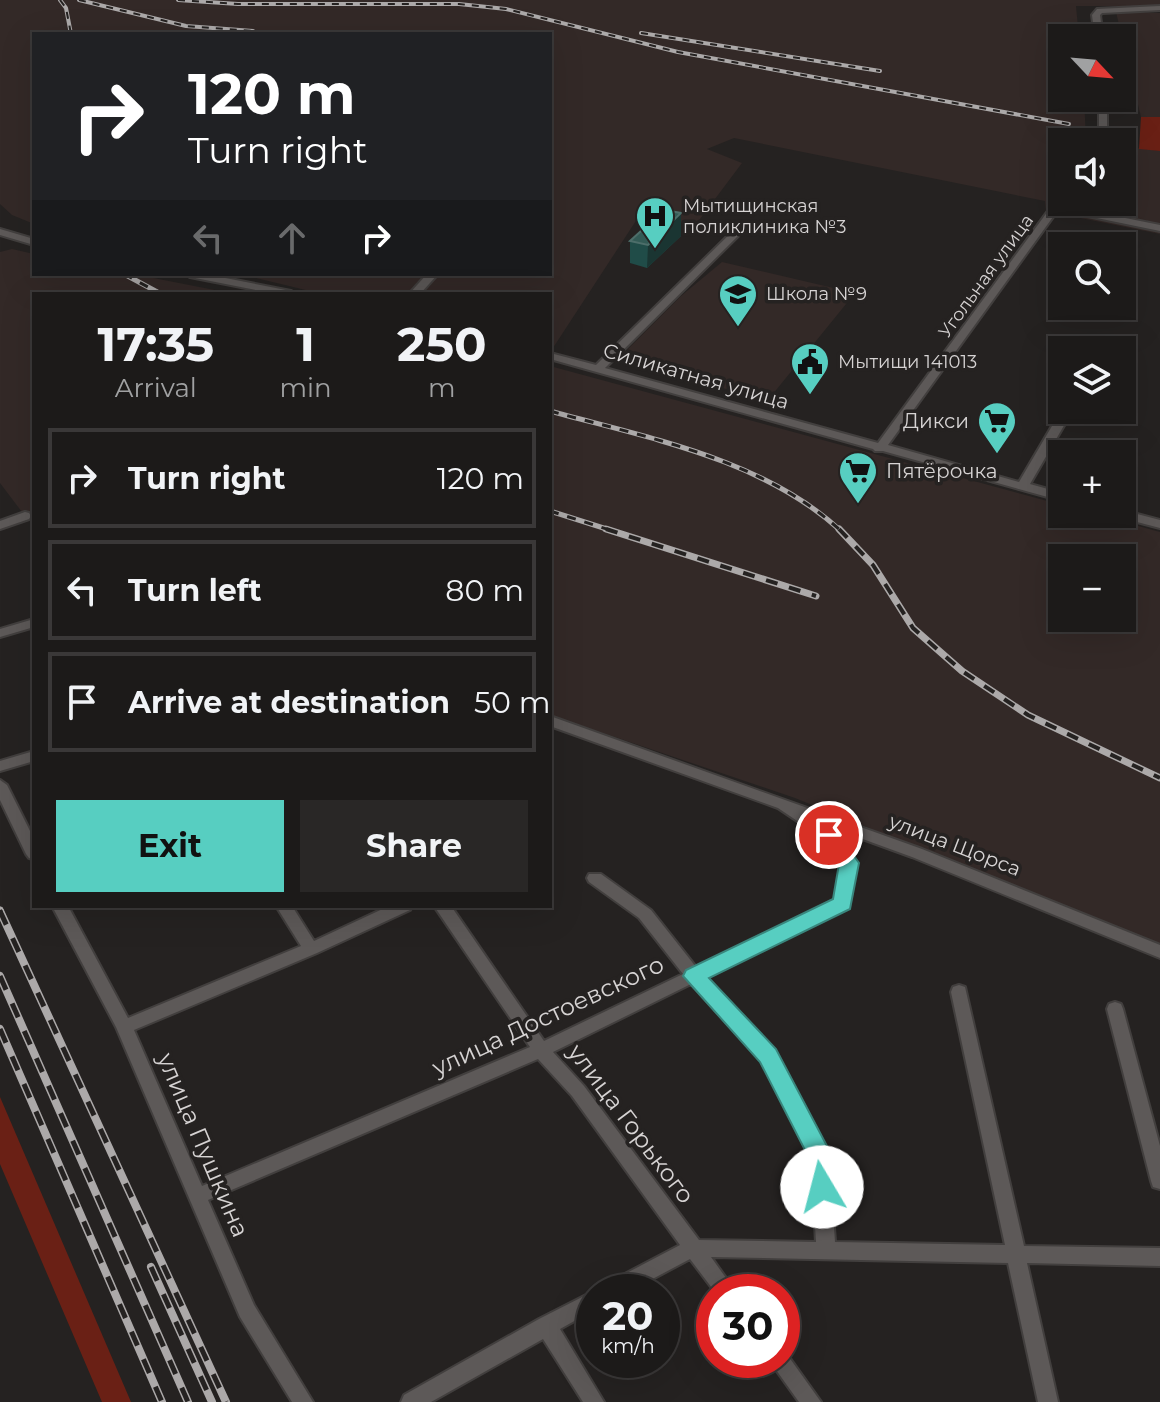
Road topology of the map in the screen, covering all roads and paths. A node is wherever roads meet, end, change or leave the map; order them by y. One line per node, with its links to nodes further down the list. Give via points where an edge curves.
1 (1160, 8): 2 (street, via 1100,11)
2 (1097, 24)
3 (1049, 216): 16 (street, Угольная улица)
4 (1113, 216): 5 (street)
5 (1160, 228)
6 (740, 229): 14 (street)
7 (0, 232): 8 (street)
8 (32, 241)
9 (200, 276): 11 (street)
10 (431, 276): 12 (street)
11 (281, 292)
12 (416, 292)
13 (552, 356): 14 (street, Силикатная улица)
14 (599, 368): 16 (street, Силикатная улица)
15 (1059, 424): 17 (street)
16 (879, 449): 17 (street, Силикатная улица)
17 (1022, 487): 18 (street, Силикатная улица)
18 (1048, 494)
19 (25, 516): 22 (street)
20 (1136, 518): 21 (street)
21 (1160, 524)
22 (0, 525)
23 (32, 624): 24 (street)
24 (0, 633)
25 (552, 726): 29 (street, улица Щорса)
26 (32, 757): 27 (street)
27 (0, 766)
28 (0, 785): 30 (street)
29 (783, 805): 37 (street, улица Щорса); 38 (street, улица Достоевского, via 829,835 849,863 843,903)
30 (32, 850)
31 (595, 878): 38 (street, via 645,914)
32 (61, 908): 41 (street, улица Пушкина)
33 (285, 908): 36 (street)
34 (400, 908): 36 (street)
35 (443, 908): 42 (street, улица Горького)
36 (311, 949): 41 (street)
37 (1160, 952)
38 (694, 976): 42 (street, улица Достоевского); 46 (street, via 768,1056 820,1155)
39 (959, 992): 47 (street)
40 (1115, 1009): 43 (street)
41 (124, 1027): 44 (street, улица Пушкина)
42 (541, 1050): 44 (street, улица Достоевского); 45 (street, улица Горького, via 578,1091)
43 (1160, 1181)
44 (196, 1197): 54 (street, улица Пушкина, via 247,1311)
45 (692, 1248): 46 (street); 49 (street); 50 (street, улица Горького)
46 (826, 1251): 47 (street)
47 (1016, 1255): 48 (street); 58 (street)
48 (1160, 1257)
49 (643, 1274)
50 (712, 1274)
51 (576, 1309): 52 (street)
52 (546, 1325): 55 (street); 56 (street)
53 (793, 1378): 57 (street)
54 (303, 1402)
55 (411, 1402)
56 (594, 1402)
57 (811, 1402)
58 (1048, 1402)

